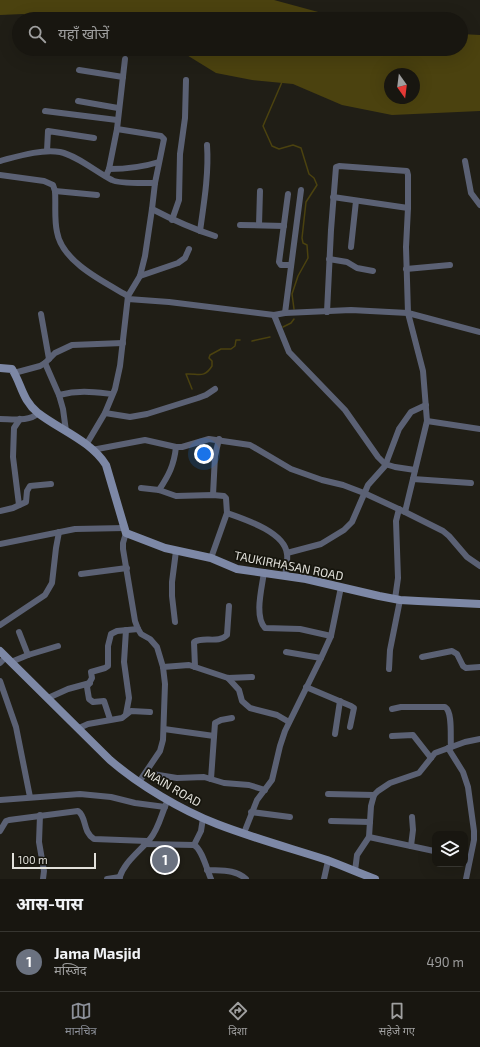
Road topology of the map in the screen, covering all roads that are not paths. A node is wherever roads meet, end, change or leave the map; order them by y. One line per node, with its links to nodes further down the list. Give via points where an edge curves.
1 (125, 59): 3 (street)
2 (80, 70): 3 (street)
3 (123, 77): 6 (street)
4 (186, 80): 30 (street, via 179,200)
5 (78, 101): 6 (street)
6 (118, 108): 8 (street)
7 (45, 111): 8 (street)
8 (117, 120): 9 (street)
9 (116, 129): 15 (street, via 163,137); 16 (street)
10 (94, 138): 12 (street, via 48,131)
11 (207, 145): 34 (street, via 205,198)
12 (47, 151): 13 (street); 18 (street, via 66,154)
13 (0, 161)
14 (465, 161): 27 (street, via 470,193)
15 (158, 162): 16 (street, via 147,166); 19 (street)
16 (110, 169): 18 (street)
17 (0, 175): 21 (street, via 44,181 53,185)
18 (106, 176): 19 (street, via 117,182)
19 (155, 184): 29 (street)
20 (301, 190): 39 (street)
21 (55, 191): 24 (street); 44 (street, via 57,233 61,244 70,257 84,269)
22 (260, 191): 32 (street)
23 (288, 194): 33 (street)
24 (97, 196)
25 (333, 197): 26 (street); 28 (street, via 337,166 403,170 407,171 408,175); 38 (street)
26 (356, 201): 28 (street); 36 (street)
27 (480, 205)
28 (408, 208): 41 (street)
29 (152, 209): 30 (street); 43 (street)
30 (172, 220): 34 (street)
31 (240, 225): 32 (street)
32 (259, 226): 33 (street)
33 (284, 226): 39 (street, via 279,262)
34 (200, 231): 35 (street)
35 (215, 236)
36 (351, 247)
37 (189, 249): 43 (street, via 185,258 178,263)
38 (329, 258): 42 (street); 45 (street)
39 (292, 265): 46 (street)
40 (450, 265): 41 (street)
41 (406, 269): 47 (street)
42 (374, 271)
43 (140, 276): 44 (street)
44 (128, 298): 49 (street); 51 (street)
45 (327, 312): 46 (street); 47 (street, via 369,310)
46 (285, 313): 49 (street)
47 (408, 313): 50 (street); 58 (street, via 423,371)
48 (41, 314): 52 (street)
49 (274, 314): 69 (street, via 289,352 345,410)
50 (480, 332)
51 (123, 342): 52 (street, via 72,345); 56 (street, via 120,366)
52 (47, 361): 54 (street, via 40,366); 57 (street)
53 (0, 368): 54 (street, via 12,369)
54 (14, 373): 59 (street, via 26,400)
55 (215, 389): 60 (street, via 198,398 146,414 130,417)
56 (112, 394): 57 (street, via 87,391); 60 (street)
57 (60, 395): 65 (street)
58 (426, 405): 63 (street); 69 (street, via 411,412 399,428)
59 (38, 413): 61 (street, via 30,418); 65 (street)
60 (105, 413): 68 (street)
61 (20, 418): 62 (street); 78 (street, via 14,428 13,457)
62 (0, 419)
63 (427, 421): 64 (street); 70 (street)
64 (480, 429)
65 (66, 431): 68 (street)
66 (219, 439): 67 (street); 76 (street, via 250,445 291,469); 77 (street, via 215,456)
67 (176, 447): 68 (street, via 145,440); 75 (street, via 174,462)
68 (89, 448): 82 (street, via 103,459 106,465)
69 (384, 466): 70 (street); 76 (street)
70 (415, 470): 71 (street)
71 (413, 479): 72 (street); 79 (street)
72 (471, 483)
73 (51, 484): 78 (street, via 30,486 26,502)
74 (141, 488): 75 (street)
75 (159, 490): 77 (street, via 176,496)
76 (364, 493): 79 (street); 86 (street, via 352,522 344,530 321,544)
77 (213, 494): 81 (street, via 226,498)
78 (19, 505): 80 (street)
79 (402, 510): 88 (street, via 443,531 467,557); 94 (street, via 396,521)
80 (0, 511)
81 (227, 513): 86 (street, via 273,534); 87 (street)
82 (126, 530): 83 (street, via 75,529); 85 (street, TAUKIRHASAN ROAD); 89 (street, via 123,549)
83 (59, 532): 84 (street); 98 (street, via 49,589)
84 (0, 544)
85 (176, 551): 87 (street, TAUKIRHASAN ROAD); 97 (street, via 172,582)
86 (287, 553): 92 (street)
87 (211, 558): 90 (street, TAUKIRHASAN ROAD, via 237,569)
88 (480, 566)
89 (127, 568): 91 (street); 99 (street)
90 (264, 572): 92 (street, TAUKIRHASAN ROAD); 102 (street, via 259,617 265,628 300,629)
91 (81, 574)
92 (285, 576): 93 (street, TAUKIRHASAN ROAD)
93 (341, 587): 94 (street, TAUKIRHASAN ROAD); 102 (street)
94 (398, 599): 95 (street, TAUKIRHASAN ROAD); 112 (street)
95 (480, 604)
96 (229, 606): 110 (street, via 227,635 218,639 194,642)
97 (175, 622)
98 (0, 625)
99 (138, 629): 100 (street); 109 (street, via 154,643)
100 (126, 630): 116 (street, via 111,634 108,666 92,671); 122 (street, via 124,662 129,698)
101 (20, 632): 105 (street)
102 (331, 636): 108 (street)
103 (58, 646): 105 (street)
104 (286, 652): 108 (street)
105 (28, 655): 107 (street)
106 (422, 657): 111 (street, via 452,651 457,654 463,666)
107 (4, 658): 118 (street, MAIN ROAD)
108 (321, 658): 117 (street)
109 (163, 667): 110 (street); 128 (street)
110 (195, 667): 114 (street)
111 (480, 667)
112 (389, 669)
113 (252, 677): 114 (street)
114 (228, 678): 125 (street, via 239,690 242,701 250,708 276,715)
115 (0, 681): 141 (street, via 16,727)
116 (90, 683): 118 (street); 124 (street, via 87,687 89,699 93,702 104,702)
117 (306, 687): 119 (street); 125 (street)
118 (48, 698): 126 (street, MAIN ROAD)
119 (340, 701): 127 (street, via 354,708); 129 (street)
120 (392, 709): 133 (street, via 447,708 450,714)
121 (150, 712): 122 (street, via 131,711)
122 (126, 714): 124 (street, via 122,718)
123 (232, 718): 130 (street, via 217,721)
124 (110, 719): 126 (street)
125 (289, 722): 138 (street, via 272,780)
126 (79, 728): 137 (street, MAIN ROAD, via 110,760)
127 (350, 728)
128 (164, 729): 130 (street); 135 (street, via 160,751)
129 (335, 734)
130 (214, 736): 136 (street)
131 (392, 736): 134 (street, via 413,736)
132 (480, 739): 133 (street)
133 (449, 747): 134 (street, via 435,753); 169 (street, via 468,787 474,830)
134 (431, 758): 140 (street, via 419,773 390,783)
135 (146, 773): 136 (street, via 177,778); 137 (street)
136 (211, 779): 138 (street)
137 (140, 782): 143 (street, MAIN ROAD)
138 (265, 790): 144 (street)
139 (328, 794): 140 (street)
140 (374, 795): 150 (street)
141 (30, 797): 142 (street); 143 (street, via 80,794 111,797 135,803)
142 (0, 800)
143 (167, 803): 148 (street, MAIN ROAD); 154 (street, via 154,832)
144 (251, 812): 146 (street); 152 (street)
145 (40, 815): 151 (street, via 6,821); 154 (street, via 78,811 81,813 85,829 94,839); 164 (street, via 39,842)
146 (290, 817)
147 (412, 817): 156 (street)
148 (202, 818): 152 (street, MAIN ROAD); 155 (street, via 201,831)
149 (331, 821): 150 (street)
150 (370, 822): 153 (street)
151 (0, 831)
152 (244, 833): 158 (street, MAIN ROAD)
153 (369, 837): 156 (street); 160 (street, via 357,855)
154 (146, 842): 155 (street); 162 (street, via 130,860)
155 (194, 845): 159 (street, via 200,852)
156 (411, 846): 157 (street)
157 (432, 851)
158 (328, 861): 160 (street, MAIN ROAD); 167 (street)
159 (207, 870): 163 (street, via 231,872); 166 (street)
160 (355, 871): 161 (street, MAIN ROAD)
161 (366, 877): 168 (street, MAIN ROAD)
162 (120, 878): 165 (street)
163 (243, 878)
164 (43, 879)
165 (107, 879)
166 (211, 879)
167 (324, 879)
168 (375, 879)
169 (466, 879)

